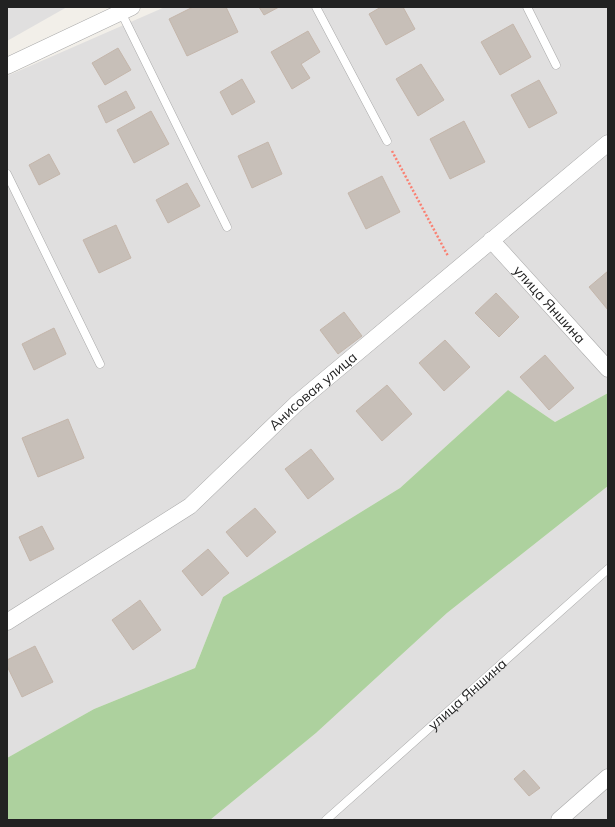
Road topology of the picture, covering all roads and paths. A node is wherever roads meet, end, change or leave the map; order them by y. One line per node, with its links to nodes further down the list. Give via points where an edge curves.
1 (316, 7): 6 (lane)
2 (527, 7): 5 (lane)
3 (126, 10): 4 (street); 9 (lane)
4 (7, 66)
5 (556, 66)
6 (387, 142): 11 (path)
7 (608, 143): 10 (street, Анисовая улица)
8 (7, 174): 12 (lane)
9 (227, 227)
10 (491, 240): 11 (street, Анисовая улица); 13 (street, улица Яншина)
11 (455, 270): 15 (street, Анисовая улица, via 296,404 190,506)
12 (100, 364)
13 (608, 369)
14 (608, 569): 17 (lane, улица Яншина)
15 (7, 622)
16 (608, 777): 18 (street)
17 (326, 820)
18 (558, 820)

